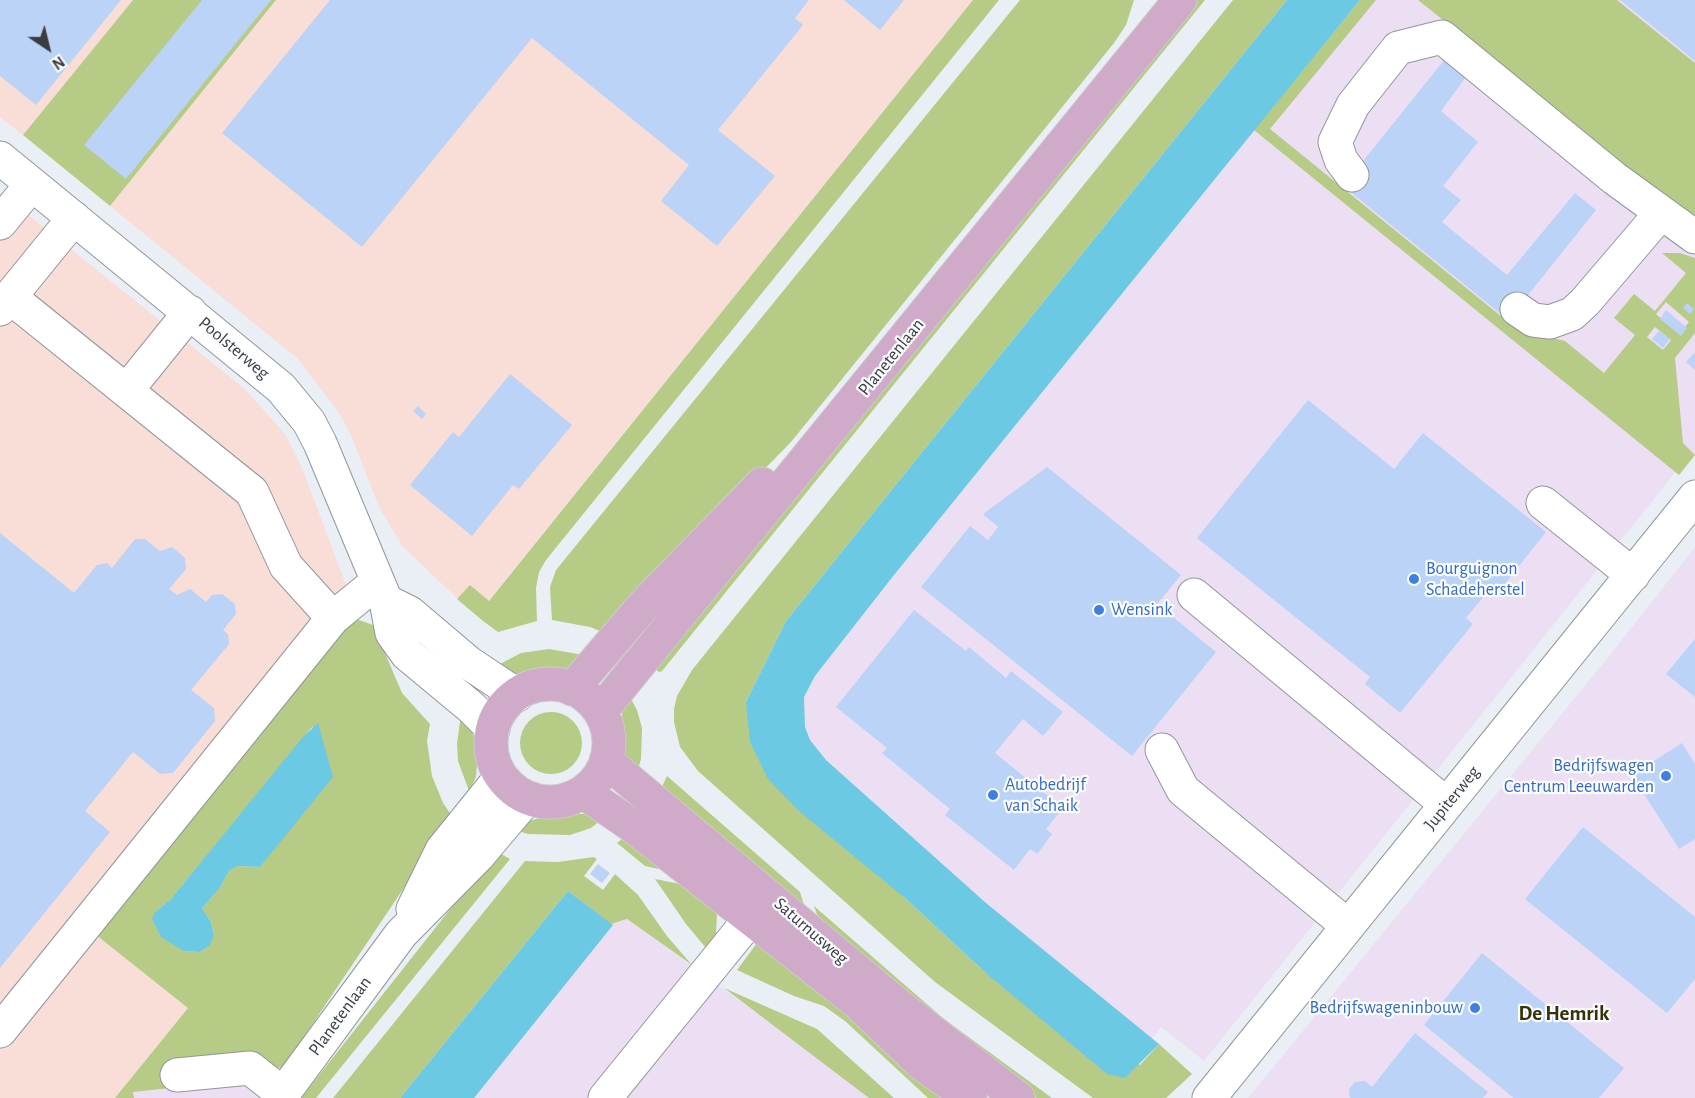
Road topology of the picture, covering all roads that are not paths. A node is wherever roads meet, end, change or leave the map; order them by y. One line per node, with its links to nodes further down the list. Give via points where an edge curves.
1 (1163, 1): 19 (main road, Planetenlaan, via 797,447 644,605); 21 (main road, Planetenlaan)
2 (0, 158): 4 (street, Poolsterweg)
3 (1352, 175): 5 (street, via 1335,142 1353,105 1398,48 1442,37)
4 (32, 184): 6 (street, Poolsterweg); 7 (street)
5 (1661, 213): 8 (street); 10 (street, via 1572,314 1550,322 1533,320)
6 (74, 218): 9 (street); 11 (street, Poolsterweg)
7 (0, 223)
8 (1695, 237)
9 (5, 303): 12 (street)
10 (1516, 309)
11 (190, 312): 12 (street); 16 (street, Poolsterweg, via 262,370 309,422)
12 (126, 390): 18 (street, via 252,492 286,566)
13 (1695, 497): 15 (street, Jupiterweg)
14 (1543, 503): 15 (street)
15 (1633, 575): 28 (street, Jupiterweg)
16 (381, 592): 18 (street); 20 (street, via 469,663); 22 (street, Poolsterweg, via 392,633 406,654)
17 (1194, 595): 28 (street)
18 (333, 618): 32 (street)
19 (572, 688): 20 (main road, via 553,684); 21 (main road)
20 (517, 695): 22 (main road)
21 (600, 712): 24 (main road, via 607,727)
22 (492, 729): 25 (main road, via 494,762)
23 (1162, 750): 30 (street, via 1184,790)
24 (606, 760): 26 (main road, via 601,773); 29 (main road, Saturnusweg)
25 (501, 777): 27 (main road); 31 (street, Planetenlaan, via 442,850)
26 (583, 792): 27 (main road, via 556,801); 29 (main road, Saturnusweg)
27 (527, 798): 31 (street, Planetenlaan, via 478,856)
28 (1446, 804): 30 (street, Jupiterweg)
29 (759, 907): 35 (street); 36 (main road, Saturnusweg, via 921,1063); 37 (main road, Saturnusweg)
30 (1348, 926): 38 (street, Jupiterweg)
31 (401, 934): 34 (street, Planetenlaan)
32 (0, 1031)
33 (177, 1076): 34 (street, via 250,1068)
34 (281, 1096)
35 (604, 1098)
36 (970, 1098)
37 (1018, 1098)
38 (1209, 1098)

